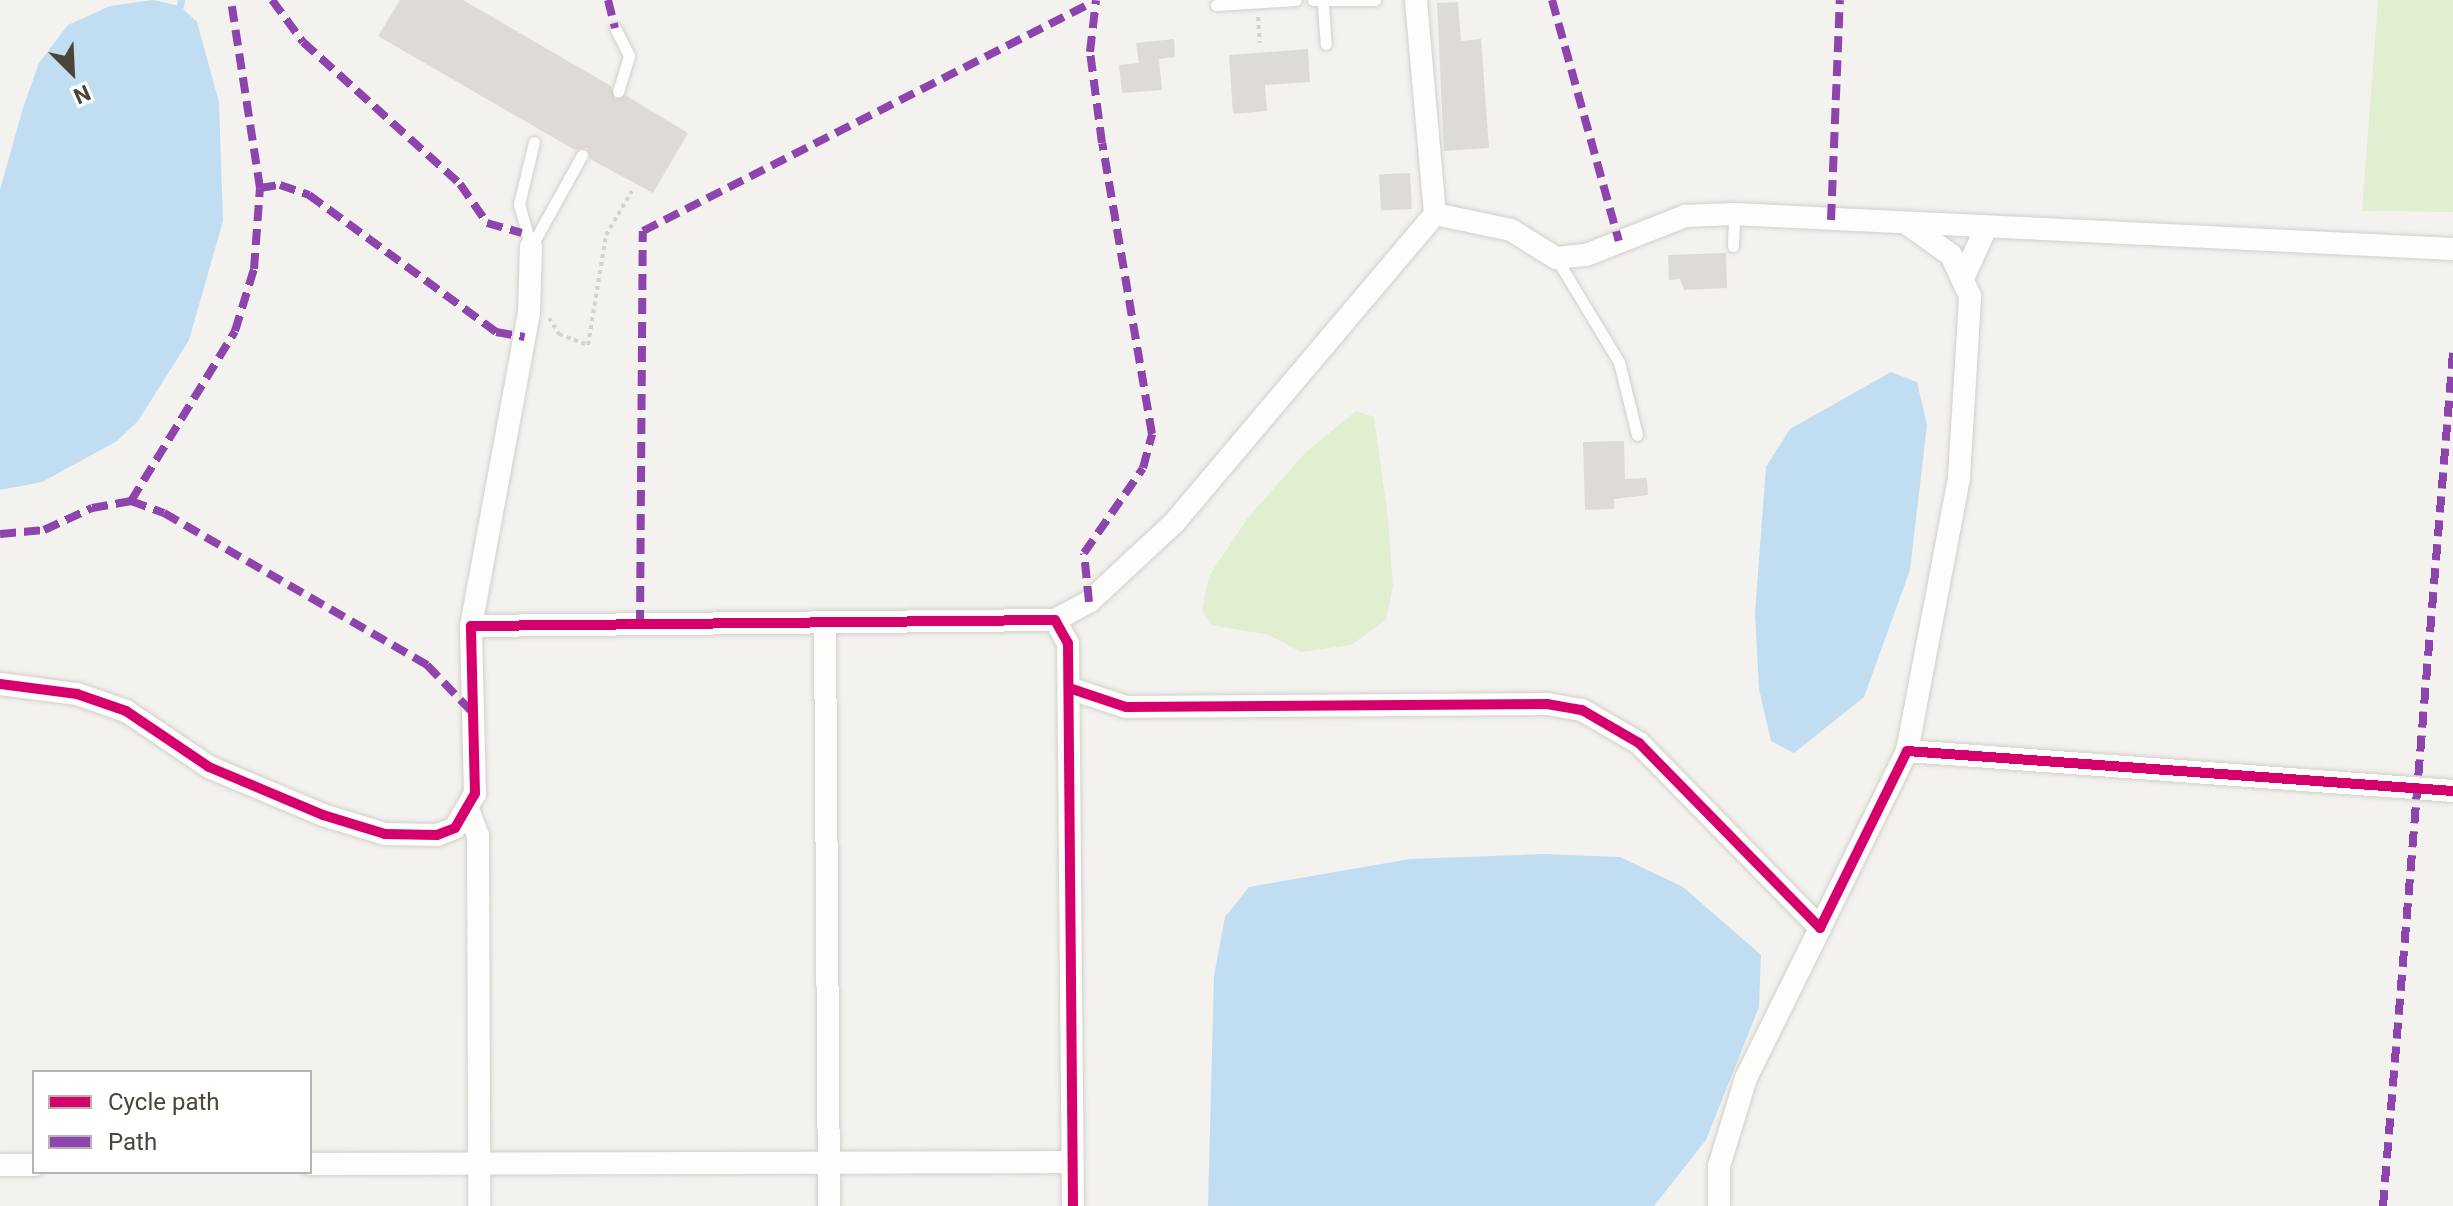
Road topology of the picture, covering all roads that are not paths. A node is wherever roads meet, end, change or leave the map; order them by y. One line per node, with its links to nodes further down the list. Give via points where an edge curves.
1 (1296, 0): 5 (lane)
2 (1375, 0): 4 (lane)
3 (1416, 0): 11 (street)
4 (1318, 2): 7 (lane)
5 (1216, 5)
6 (615, 28): 8 (lane, via 629,56)
7 (1326, 44)
8 (618, 91)
9 (534, 142): 16 (lane, via 519,204)
10 (582, 155): 16 (lane)
11 (1435, 214): 18 (street, via 1511,230); 21 (street, via 1174,523 1089,602)
12 (1734, 214): 13 (street); 15 (lane); 18 (street, via 1685,216 1586,255)
13 (1908, 225): 14 (street); 19 (street)
14 (1985, 230): 17 (street); 19 (street)
15 (1733, 246)
16 (531, 247): 22 (street, via 531,303)
17 (2453, 249)
18 (1556, 258): 20 (lane, via 1619,362)
19 (1965, 274): 26 (street, via 1959,478)
20 (1637, 435)
21 (1055, 620): 23 (street); 25 (street, via 1068,643)
22 (471, 626): 23 (street); 28 (street, via 475,794)
23 (825, 626): 35 (street)
24 (0, 684): 28 (street, via 77,694 126,711 254,790 352,825 437,835)
25 (1069, 688): 29 (street, via 1126,707 1547,704 1582,710 1639,743); 30 (street)
26 (1907, 751): 27 (street); 29 (street)
27 (2453, 791)
28 (469, 812): 32 (street, via 478,835)
29 (1820, 928): 39 (street, via 1746,1078 1719,1166)
30 (1072, 1162): 35 (street); 38 (street)
31 (312, 1164): 32 (street)
32 (479, 1164): 35 (street); 36 (street)
33 (0, 1165): 34 (street)
34 (32, 1165)
35 (828, 1166): 37 (street)
36 (479, 1206)
37 (829, 1206)
38 (1073, 1206)
39 (1719, 1206)

